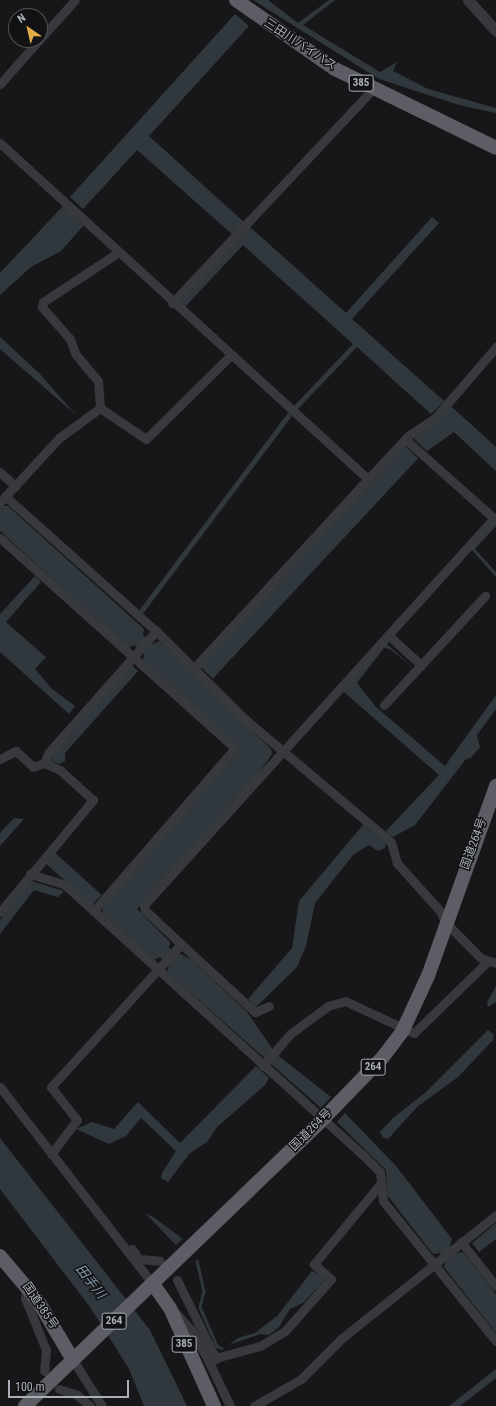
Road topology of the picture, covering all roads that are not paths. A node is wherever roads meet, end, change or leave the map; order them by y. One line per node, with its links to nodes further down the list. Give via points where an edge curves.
1 (75, 0): 4 (street)
2 (236, 0): 8 (highway, 三田川バイパス / 385, via 335,68)
3 (468, 0): 5 (street)
4 (48, 31)
5 (496, 31)
6 (33, 48): 7 (street)
7 (0, 84)
8 (373, 89): 10 (highway, 三田川バイパス / 385); 12 (street)
9 (0, 143): 11 (street)
10 (496, 148)
11 (117, 253): 12 (street); 15 (street, via 43,302 42,307 70,339 76,355 98,381)
12 (172, 302): 14 (street)
13 (496, 347): 16 (street, via 435,418)
14 (230, 356): 15 (street, via 146,439); 18 (street)
15 (100, 408): 19 (street, via 59,438)
16 (405, 439): 18 (street); 21 (street)
17 (0, 472): 19 (street)
18 (368, 479): 28 (street)
19 (15, 486): 20 (street)
20 (3, 499): 24 (street)
21 (495, 519): 25 (street)
22 (0, 538): 26 (street)
23 (485, 596): 27 (street)
24 (153, 635): 26 (street); 28 (street)
25 (388, 635): 27 (street); 30 (street)
26 (136, 654): 32 (street, via 49,752); 35 (street, via 235,752)
27 (421, 665): 29 (street)
28 (194, 668): 30 (street)
29 (384, 706)
30 (282, 753): 37 (street, via 390,842 397,863 441,912); 38 (street, via 144,905 145,910)
31 (0, 759): 32 (street, via 16,751 34,767)
32 (44, 763): 34 (street, via 60,770 93,800)
33 (496, 786): 37 (highway, 国道264号 / 264)
34 (30, 874): 35 (street, via 65,885); 36 (street)
35 (94, 911): 40 (street)
36 (0, 912)
37 (446, 922): 39 (street); 42 (highway, 国道264号 / 264, via 428,976)
38 (179, 947): 40 (street); 41 (street, via 255,1012)
39 (492, 962): 42 (street, via 423,1028 414,1033)
40 (161, 966): 43 (street); 46 (street, via 51,1087 77,1120)
41 (269, 1006)
42 (403, 1030): 43 (street, via 345,1001 328,1006 290,1034); 45 (highway, 国道264号 / 264)
43 (265, 1064): 45 (street)
44 (0, 1087): 46 (street)
45 (325, 1117): 47 (street, via 380,1172); 57 (highway, 国道264号 / 264)
46 (51, 1154): 49 (street)
47 (381, 1183): 53 (street, via 383,1201); 60 (street, via 314,1264 331,1280 285,1331 260,1346)
48 (496, 1215): 50 (street)
49 (104, 1220): 52 (street, via 117,1229 139,1259); 57 (street)
50 (461, 1242): 53 (street); 56 (street)
51 (0, 1256): 55 (highway, 国道385号)
52 (160, 1261)
53 (434, 1263): 59 (street); 69 (street, via 342,1338 302,1379)
54 (177, 1280): 60 (street)
55 (27, 1284): 61 (highway, 国道385号); 62 (street, via 25,1298 46,1350)
56 (496, 1286)
57 (149, 1288): 58 (highway, 385); 61 (highway, 国道264号 / 264)
58 (170, 1308): 60 (street, via 191,1330); 67 (highway, 385)
59 (496, 1341)
60 (212, 1359): 68 (street)
61 (73, 1360): 64 (highway, 国道264号 / 264); 66 (street)
62 (44, 1371)
63 (59, 1389): 65 (street, via 77,1395)
64 (25, 1406)
65 (90, 1406)
66 (102, 1406)
67 (214, 1406)
68 (230, 1406)
69 (254, 1406)

